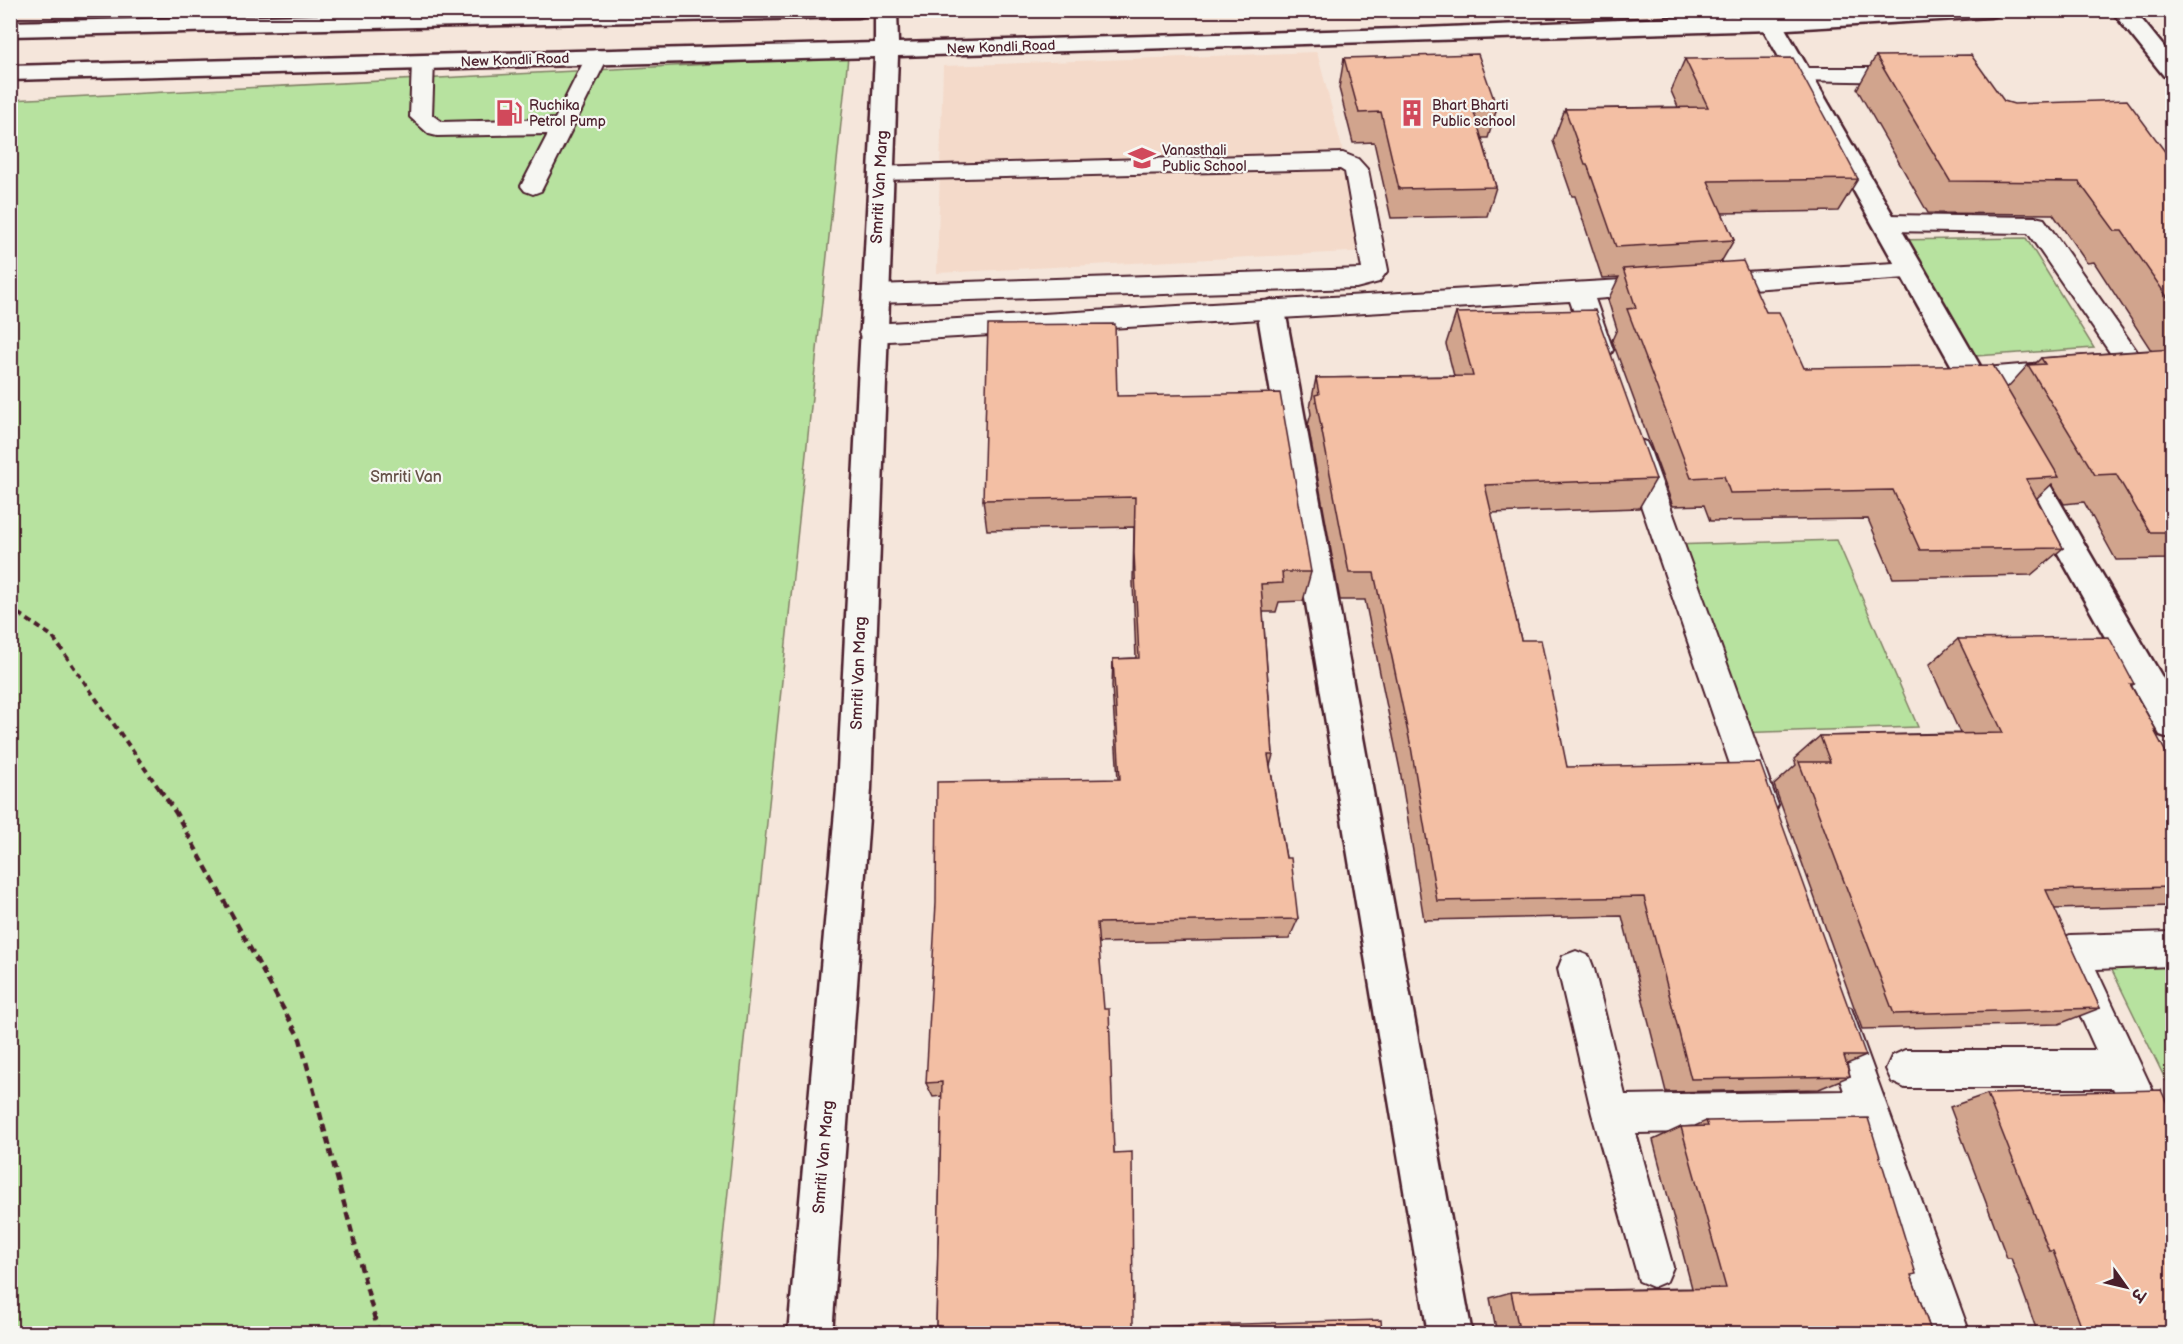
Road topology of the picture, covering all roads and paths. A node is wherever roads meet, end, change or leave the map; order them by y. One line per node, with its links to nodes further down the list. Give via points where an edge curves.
1 (858, 10): 5 (street)
2 (886, 10): 9 (street, Smriti Van Marg)
3 (1990, 10): 7 (street, New Kondli Road)
4 (2122, 10): 12 (street)
5 (700, 13): 6 (street)
6 (358, 17): 8 (street)
7 (1771, 23): 9 (street, New Kondli Road); 14 (street)
8 (10, 29)
9 (887, 50): 10 (street, New Kondli Road); 17 (street, Smriti Van Marg)
10 (597, 57): 11 (street, New Kondli Road); 16 (lane)
11 (423, 62): 13 (street, New Kondli Road); 16 (lane, via 421,117 437,129)
12 (2172, 71)
13 (10, 73)
14 (1800, 75): 15 (lane); 19 (street)
15 (1923, 75)
16 (563, 126): 18 (lane)
17 (881, 172): 22 (street, Smriti Van Marg); 22 (lane, via 1343,161 1356,170 1375,270 1370,276 1356,279)
18 (532, 186)
19 (1885, 223): 20 (street); 26 (lane, via 2035,225 2127,357 2120,367)
20 (1912, 271): 21 (lane); 26 (street)
21 (1579, 291): 23 (lane); 25 (lane)
22 (874, 294): 24 (street, Smriti Van Marg)
23 (1271, 310): 24 (lane); 42 (street)
24 (873, 333): 41 (street, Smriti Van Marg, via 854,789)
25 (1611, 379)
26 (1973, 379): 29 (street)
27 (1627, 424): 30 (lane)
28 (10, 608): 40 (path, via 52,636 176,813 300,1039)
29 (2172, 724)
30 (1770, 833)
31 (2172, 949): 35 (lane, via 2070,953)
32 (1576, 969): 37 (lane)
33 (1826, 988): 36 (lane)
34 (1905, 1069): 35 (lane)
35 (2124, 1069): 38 (lane)
36 (1869, 1110): 37 (lane); 43 (lane)
37 (1611, 1114): 39 (lane)
38 (2172, 1175)
39 (1653, 1267)
40 (379, 1334)
41 (810, 1334)
42 (1450, 1334)
43 (1949, 1334)

